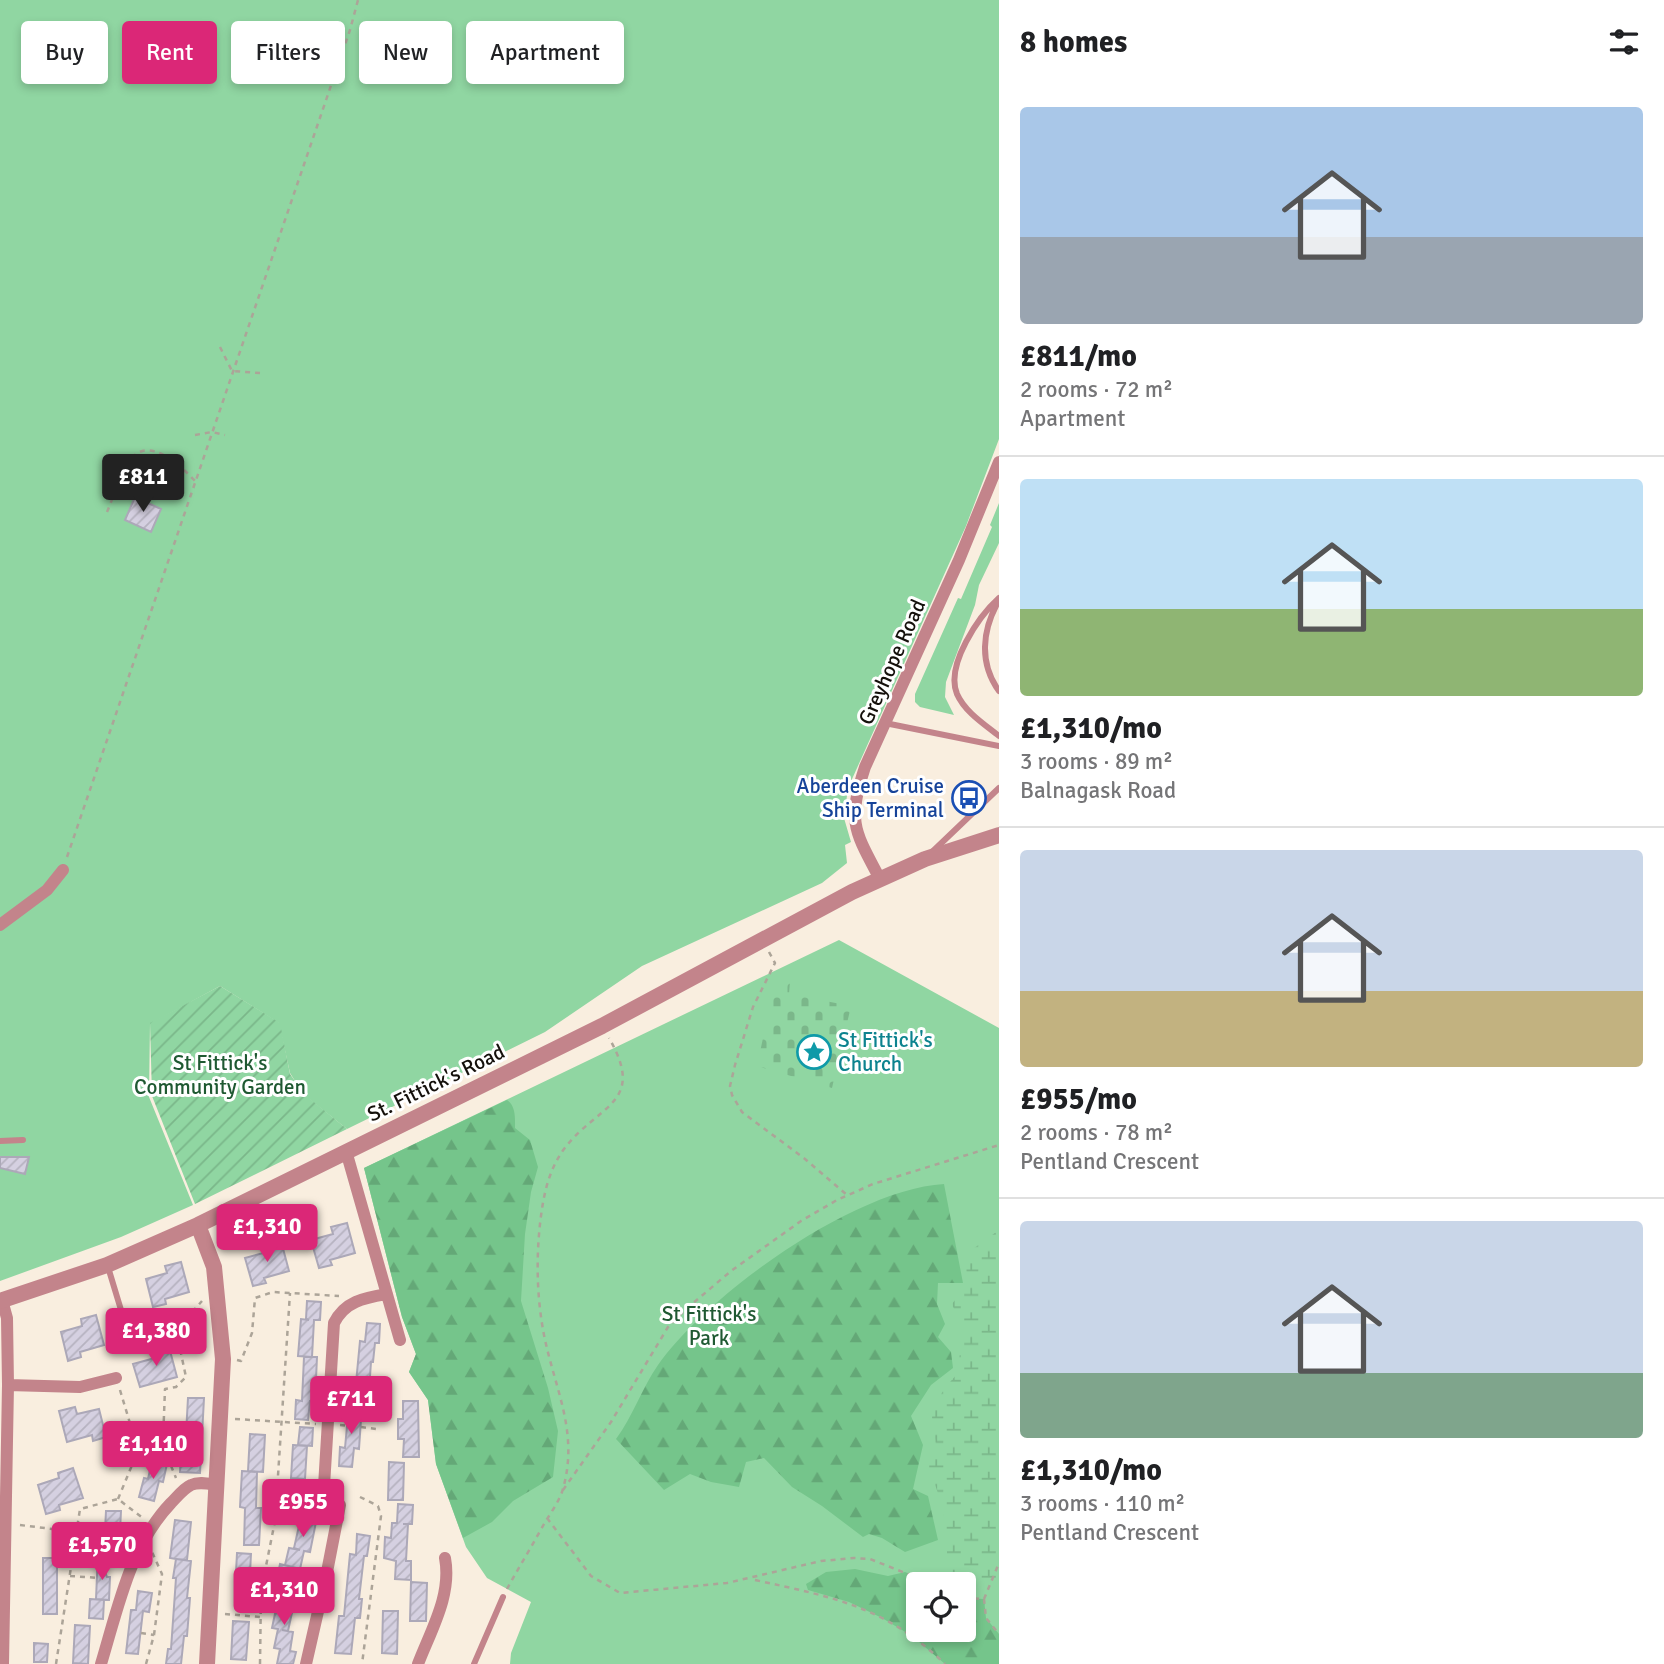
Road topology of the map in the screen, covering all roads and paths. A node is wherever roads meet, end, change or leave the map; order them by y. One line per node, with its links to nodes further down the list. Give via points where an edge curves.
1 (358, 0): 3 (path)
2 (220, 347): 3 (path)
3 (232, 371): 4 (path); 5 (path)
4 (260, 373)
5 (212, 432): 6 (path); 7 (path); 9 (path)
6 (195, 435)
7 (225, 435)
8 (999, 462): 13 (street, Greyhope Road)
9 (196, 482): 10 (path, via 172,459 145,451 131,458); 19 (path)
10 (107, 512)
11 (999, 599): 12 (lane, via 985,643 988,672); 14 (lane, via 968,639 954,685 964,705)
12 (999, 691)
13 (885, 723): 15 (lane); 20 (street, Greyhope Road, via 854,803 856,833)
14 (999, 736)
15 (999, 746)
16 (999, 788): 18 (lane)
17 (998, 835): 18 (street, St. Fittick's Road)
18 (925, 859): 20 (street, St. Fittick's Road)
19 (63, 870): 21 (street, via 47,890)
20 (880, 879): 22 (street, St. Fittick's Road)
21 (0, 925)
22 (762, 940): 23 (street, St. Fittick's Road); 28 (path, via 775,963 753,1007 735,1065 732,1095 737,1108)
23 (602, 1026): 27 (street, St. Fittick's Road); 51 (path, via 621,1062 622,1088 559,1157 545,1190 539,1235 541,1315 568,1429)
24 (23, 1140): 25 (lane)
25 (0, 1141)
26 (999, 1145): 28 (path)
27 (346, 1151): 29 (street, St. Fittick's Road); 32 (street)
28 (847, 1195): 51 (path, via 752,1256 674,1321)
29 (198, 1225): 30 (street, St. Fittick's Road); 33 (street, via 214,1266)
30 (107, 1265): 34 (street, St. Fittick's Road); 36 (lane)
31 (290, 1293): 35 (path, via 341,1296); 38 (path, via 255,1298 252,1333 241,1361); 42 (path)
32 (387, 1294): 35 (street); 37 (street)
33 (219, 1295): 38 (street); 47 (path, via 206,1297 176,1329 186,1377 176,1387 165,1389)
34 (1, 1301): 40 (street, via 7,1318)
35 (349, 1304): 43 (street, via 334,1323)
36 (128, 1333)
37 (400, 1340)
38 (223, 1359): 41 (street)
39 (116, 1378): 40 (street, via 80,1387); 48 (path)
40 (8, 1385): 55 (street)
41 (221, 1418): 42 (path); 49 (street)
42 (281, 1421): 43 (path); 68 (path, via 275,1521)
43 (327, 1425): 44 (path); 78 (street, via 324,1486 340,1505)
44 (351, 1426)
45 (361, 1427): 46 (path)
46 (376, 1429)
47 (163, 1441): 48 (path, via 142,1441); 50 (path)
48 (140, 1446): 53 (path)
49 (218, 1485): 50 (street, via 201,1483); 67 (street)
50 (182, 1492): 56 (street)
51 (561, 1493): 54 (path)
52 (360, 1497): 79 (path, via 378,1506 381,1516)
53 (118, 1499): 56 (path); 57 (path, via 80,1508)
54 (547, 1518): 63 (path, via 591,1576 620,1593); 64 (path)
55 (6, 1524): 57 (path); 72 (street)
56 (149, 1530): 71 (path, via 162,1574); 74 (street, via 136,1553)
57 (77, 1532): 61 (path)
58 (445, 1558): 80 (street, via 445,1594)
59 (999, 1563): 66 (path)
60 (906, 1574): 63 (path, via 863,1558 821,1561)
61 (71, 1576): 62 (path); 73 (path)
62 (100, 1578)
63 (752, 1579): 82 (path, via 849,1602 899,1628)
64 (503, 1597): 81 (lane)
65 (976, 1599): 66 (path)
66 (984, 1599): 70 (path, via 986,1618)
67 (210, 1613): 68 (path); 76 (street)
68 (260, 1617): 77 (path)
69 (141, 1633): 71 (path)
70 (999, 1634)
71 (154, 1635): 75 (path)
72 (2, 1656)
73 (56, 1664)
74 (101, 1664)
75 (146, 1664)
76 (207, 1664)
77 (260, 1664)
78 (306, 1664)
79 (362, 1664)
80 (418, 1664)
81 (474, 1664)
82 (945, 1664)

